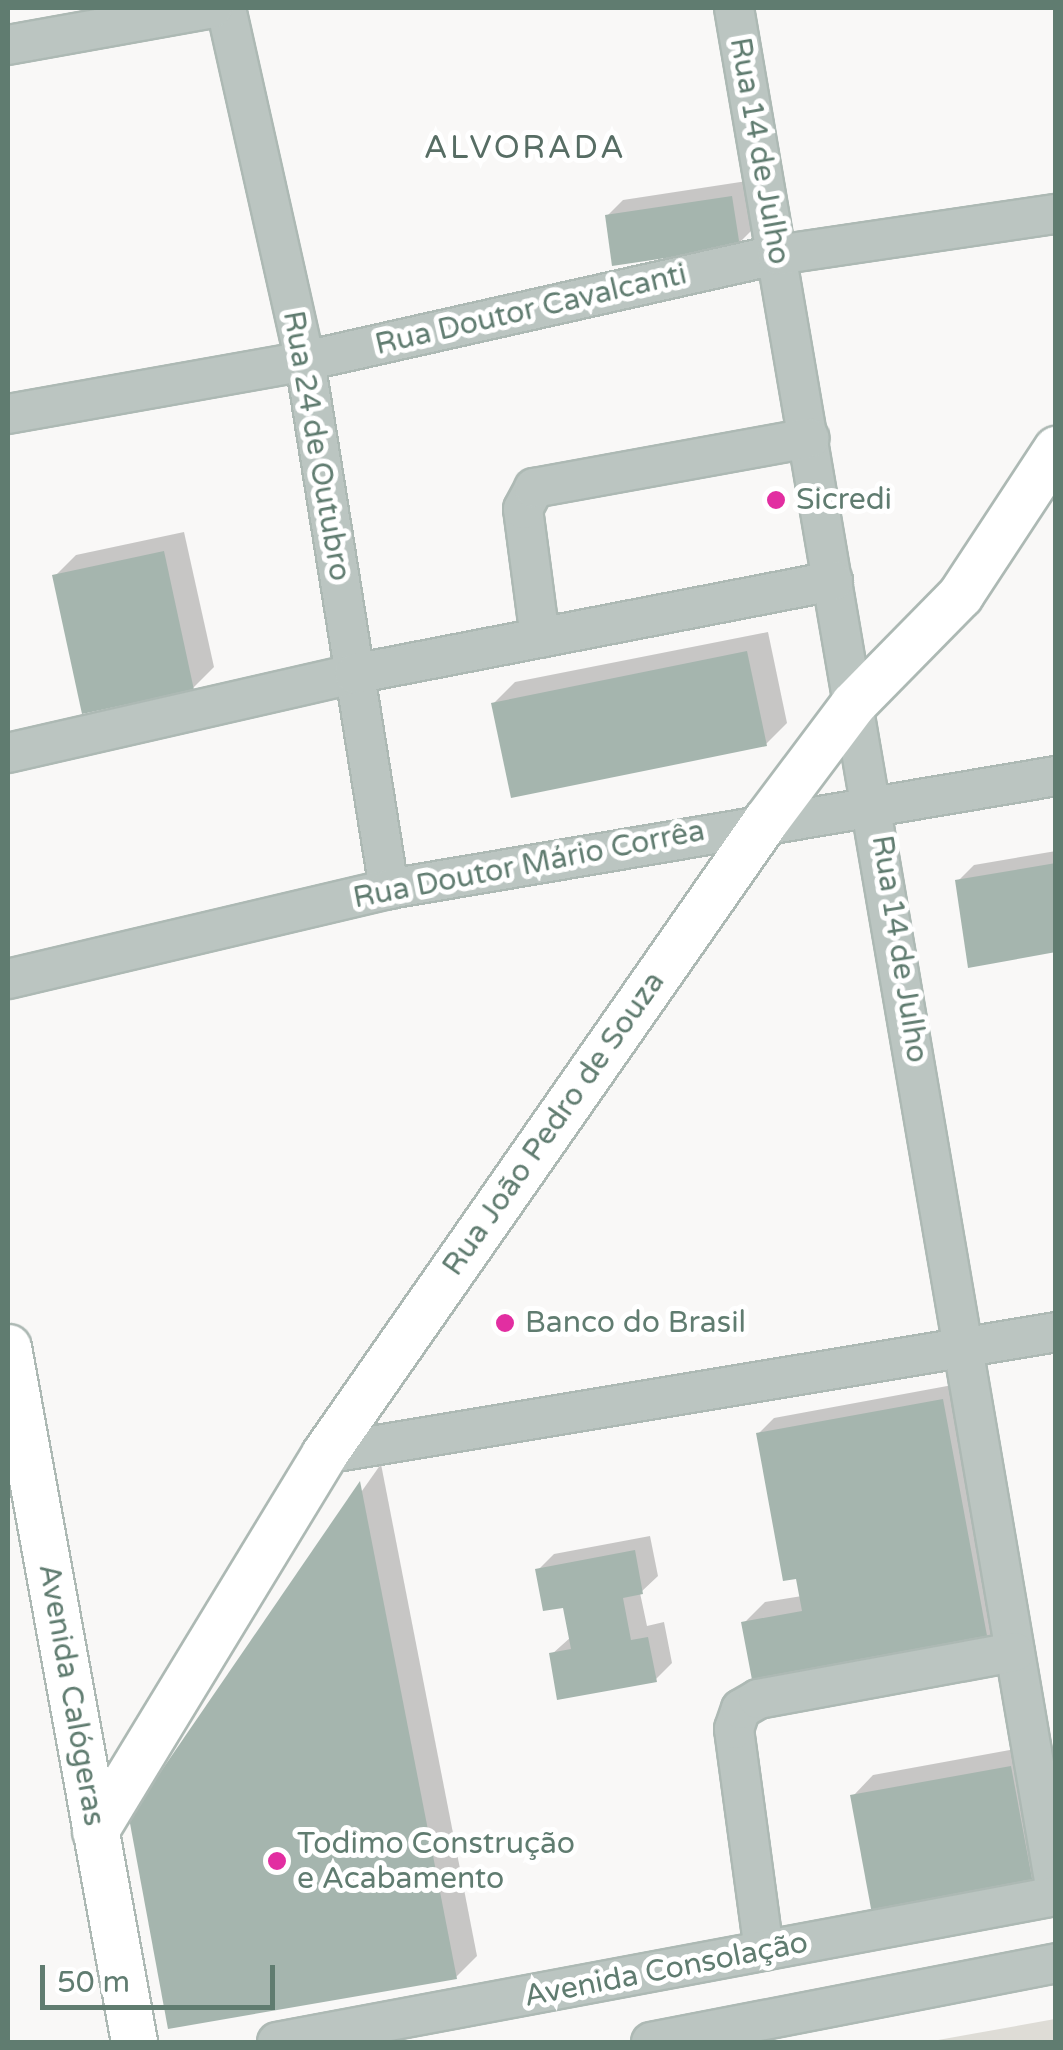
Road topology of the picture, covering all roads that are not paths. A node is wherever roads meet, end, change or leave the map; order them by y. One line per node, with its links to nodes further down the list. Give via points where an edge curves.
1 (213, 8): 4 (street)
2 (226, 8): 7 (street, Rua 24 de Outubro)
3 (734, 8): 6 (street, Rua 14 de Julho)
4 (8, 44)
5 (1056, 214): 6 (street, Rua Doutor Cavalcanti)
6 (778, 255): 7 (street, Rua Doutor Cavalcanti); 9 (street, Rua 14 de Julho)
7 (304, 361): 8 (street, Rua Doutor Cavalcanti); 13 (street, Rua 24 de Outubro)
8 (8, 414)
9 (808, 438): 11 (street, Rua 14 de Julho); 12 (street, via 534,488 523,509)
10 (1056, 449): 14 (main road, Rua João Pedro de Souza, via 960,595)
11 (833, 581): 12 (street); 14 (street, Rua 14 de Julho)
12 (540, 638): 13 (street)
13 (354, 674): 15 (street); 19 (street, Rua 24 de Outubro)
14 (853, 704): 17 (street, Rua 14 de Julho); 18 (main road, Rua João Pedro de Souza)
15 (8, 753)
16 (1056, 776): 17 (street, Rua Doutor Mário Corrêa)
17 (874, 802): 18 (street, Rua Doutor Mário Corrêa); 23 (street, Rua 14 de Julho)
18 (766, 820): 19 (street, Rua Doutor Mário Corrêa); 24 (main road, Rua João Pedro de Souza)
19 (389, 888): 20 (street, Rua Doutor Mário Corrêa)
20 (8, 979)
21 (1056, 1332): 23 (street)
22 (8, 1347): 26 (main road, Avenida Calógeras)
23 (965, 1348): 24 (street); 25 (street, Rua 14 de Julho)
24 (324, 1454): 26 (main road, Rua João Pedro de Souza)
25 (1015, 1652): 27 (street, Rua 14 de Julho); 28 (street, via 758,1699 741,1709 734,1729)
26 (95, 1831): 30 (main road, Avenida Calógeras)
27 (1056, 1894): 28 (street, Avenida Consolação)
28 (764, 1951): 31 (street, Avenida Consolação)
29 (1056, 1963): 32 (street)
30 (134, 2042)
31 (277, 2042)
32 (651, 2042)

